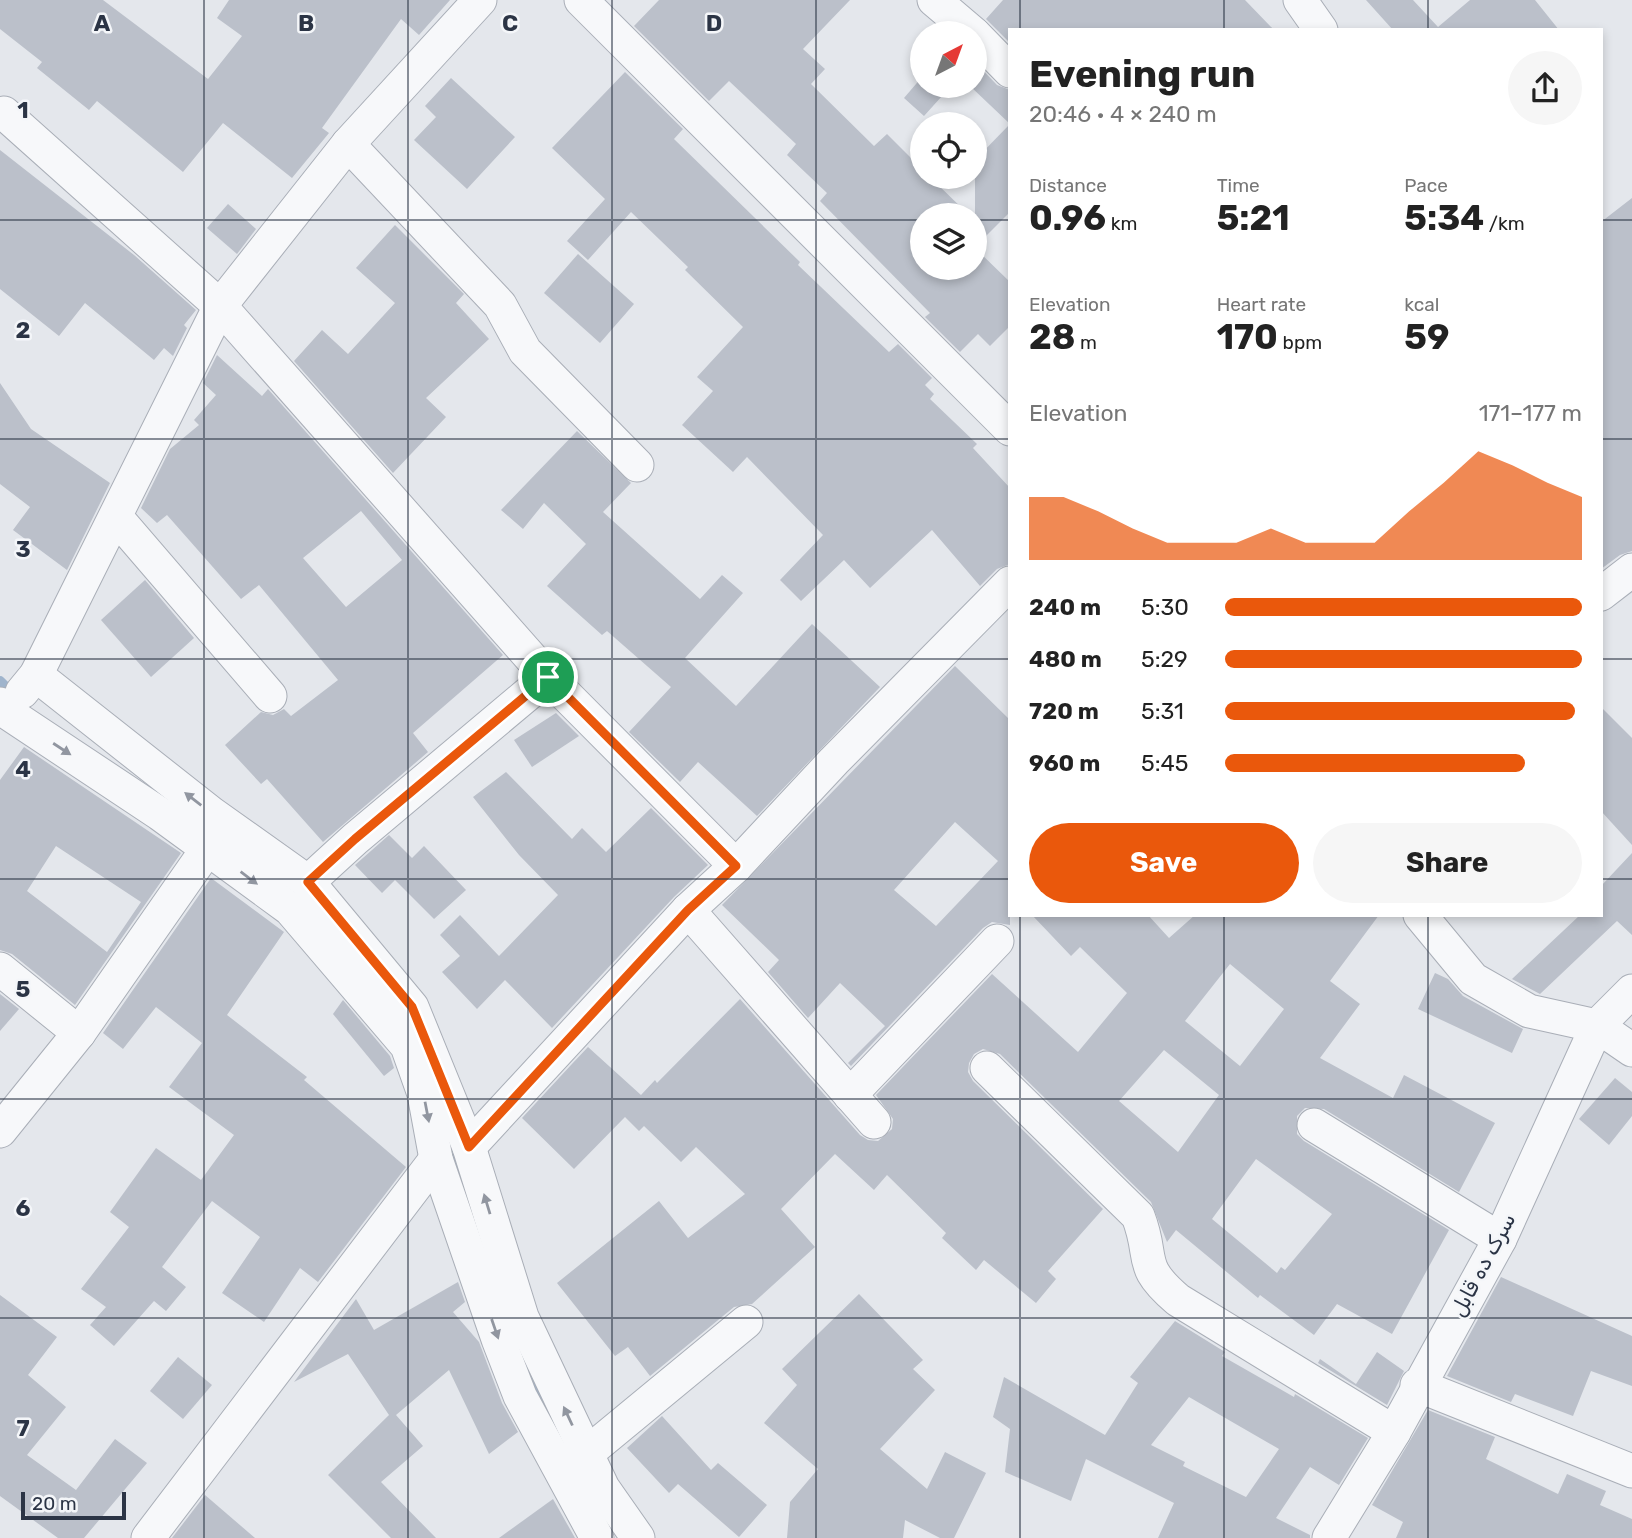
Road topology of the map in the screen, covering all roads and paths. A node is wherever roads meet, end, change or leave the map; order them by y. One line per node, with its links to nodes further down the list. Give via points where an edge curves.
1 (480, 0): 10 (street)
2 (581, 0): 12 (street)
3 (934, 0): 5 (street)
4 (1300, 0): 6 (street)
5 (959, 21)
6 (1320, 28)
7 (987, 47): 8 (street)
8 (1008, 69)
9 (4, 113): 11 (street)
10 (348, 144): 11 (street); 13 (street, via 500,305 526,351)
11 (220, 306): 14 (street); 19 (street)
12 (1008, 427)
13 (637, 465)
14 (116, 517): 18 (street); 20 (street)
15 (1632, 570): 17 (street)
16 (1008, 585): 23 (street)
17 (1603, 592)
18 (36, 675): 21 (street); 24 (street, one-way to 18, via 211,813)
19 (548, 677): 23 (street); 24 (street)
20 (270, 696)
21 (2, 712): 22 (street, one-way to 22)
22 (208, 848): 31 (street); 39 (street, one-way to 39, via 290,909 407,1046 424,1094)
23 (736, 866): 25 (street)
24 (308, 882): 38 (street, via 412,1007)
25 (688, 910): 34 (street); 38 (street)
26 (1422, 917): 30 (street, via 1473,979 1529,1011)
27 (997, 941): 34 (street)
28 (0, 969): 31 (street)
29 (1632, 990): 30 (street, سرک ده قابل)
30 (1597, 1026): 32 (street); 40 (street, سرک ده قابل)
31 (79, 1033): 37 (street)
32 (1632, 1050)
33 (987, 1068): 43 (street, via 1138,1216 1154,1279 1178,1300)
34 (850, 1095): 35 (street)
35 (874, 1122)
36 (1314, 1125): 40 (street)
37 (0, 1130)
38 (469, 1147): 44 (street, one-way to 38, via 522,1318)
39 (436, 1159): 46 (street); 47 (street, one-way to 47, via 520,1396)
40 (1500, 1239): 42 (street, سرک ده قابل)
41 (746, 1322): 44 (street)
42 (1417, 1385): 43 (street, سرک ده قابل); 45 (street)
43 (1394, 1432): 49 (street, سرک ده قابل)
44 (586, 1454): 48 (street)
45 (1632, 1471)
46 (148, 1538)
47 (597, 1538)
48 (638, 1538)
49 (1329, 1538)

